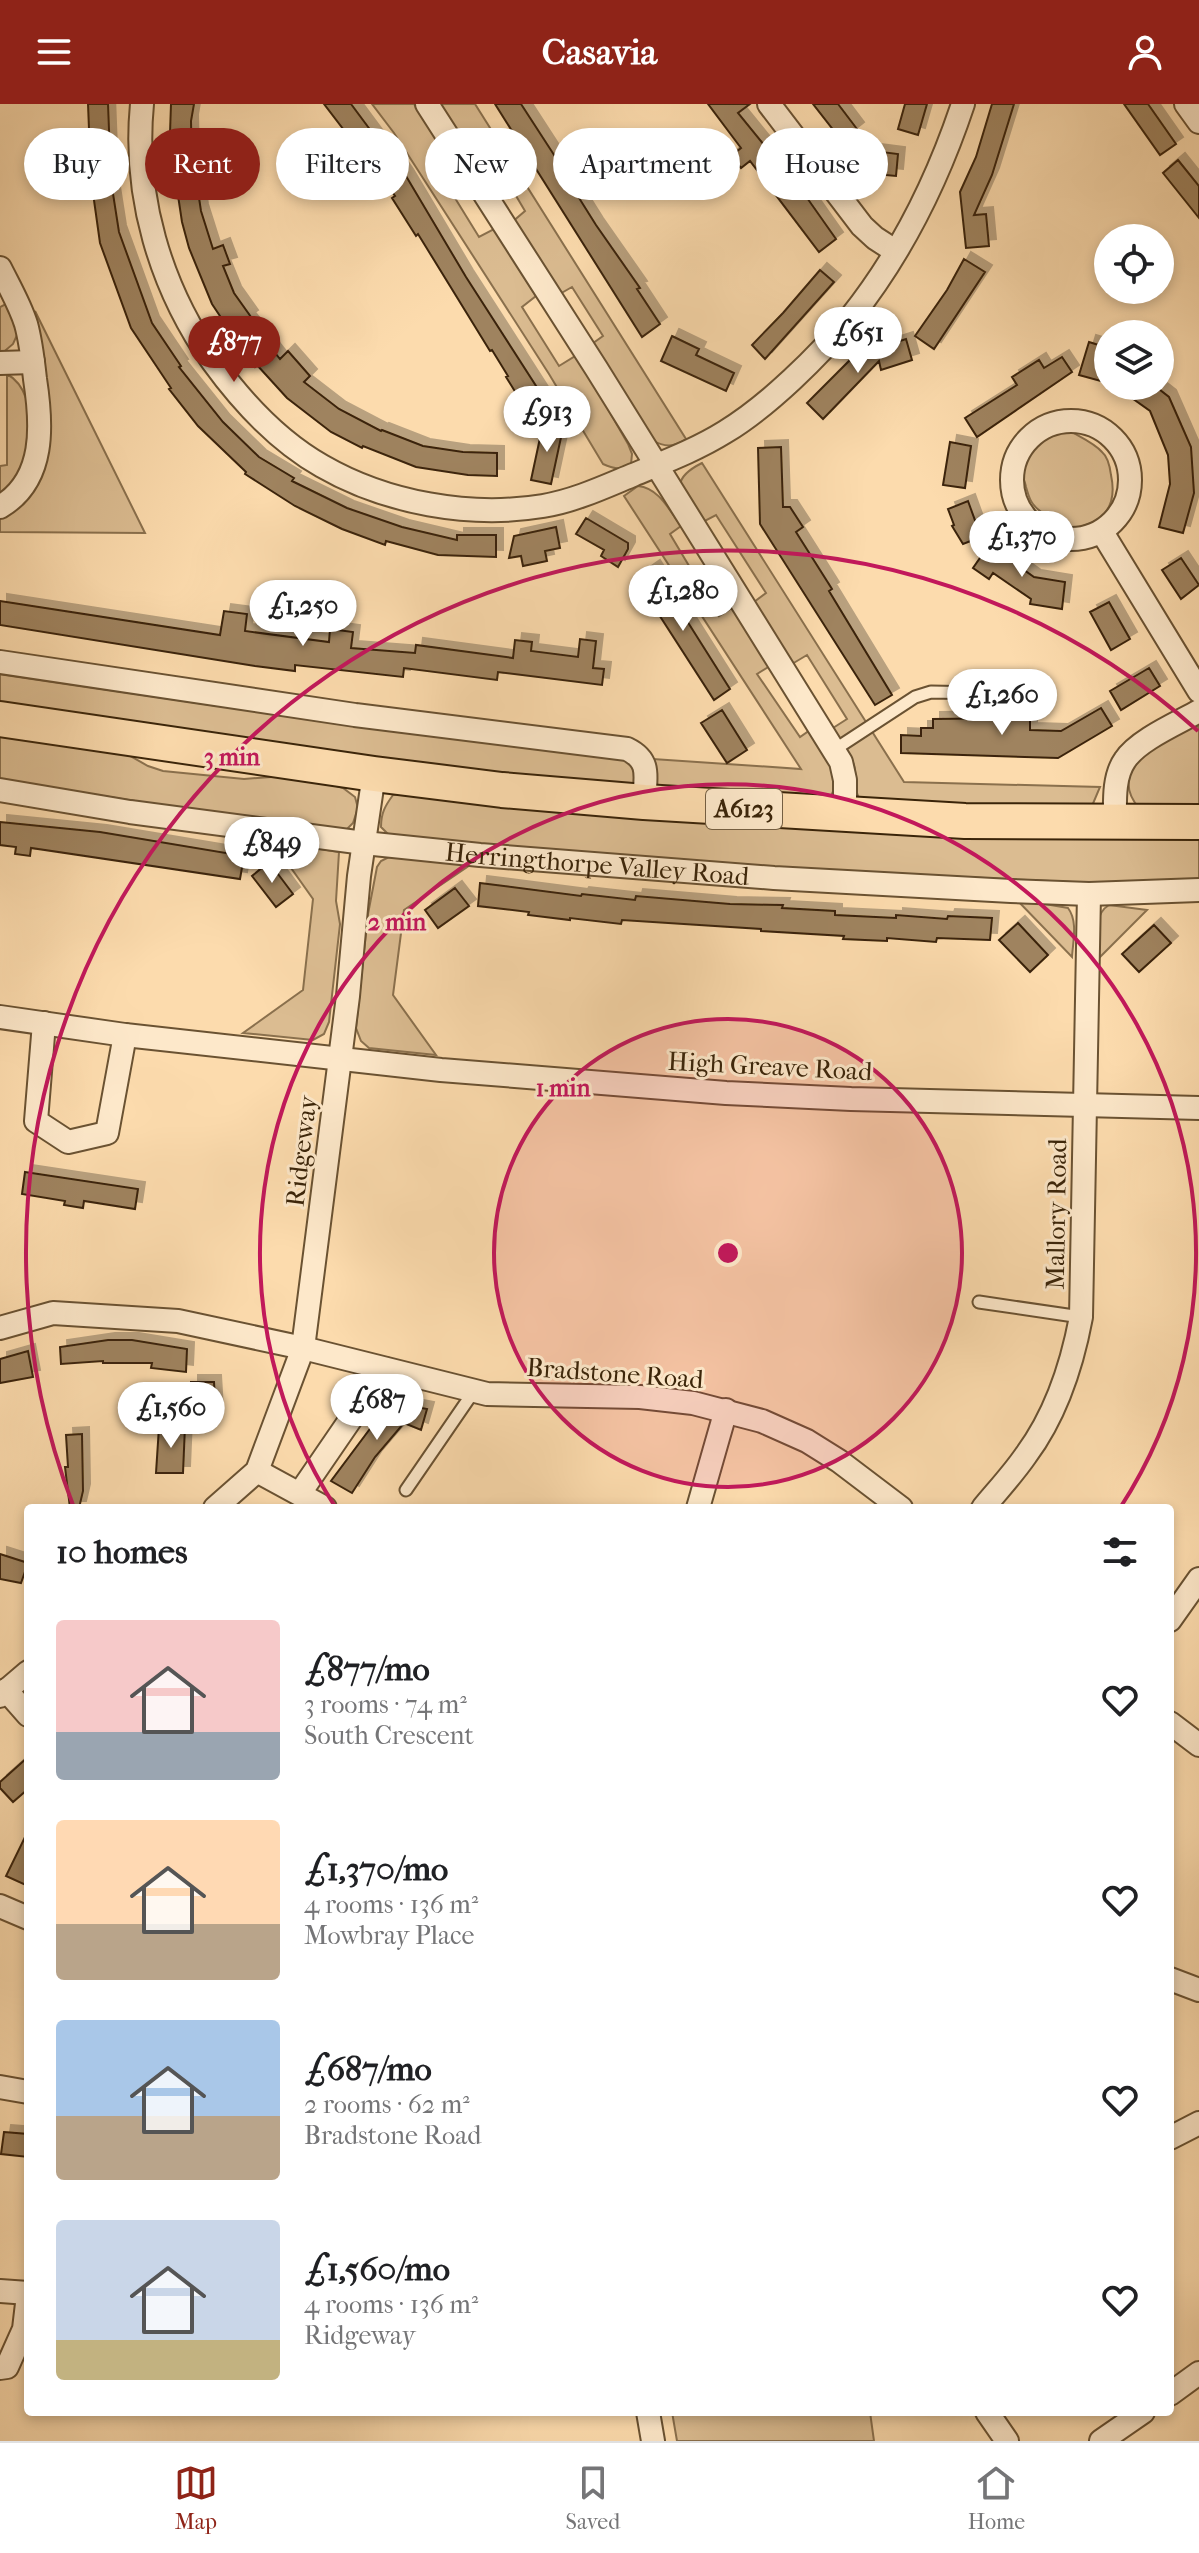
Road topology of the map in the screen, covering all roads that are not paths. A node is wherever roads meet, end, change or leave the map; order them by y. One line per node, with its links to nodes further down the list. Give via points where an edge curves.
1 (142, 104): 11 (street, via 144,197 176,300 229,384 287,442 358,483 464,508 547,506)
2 (427, 104): 11 (street)
3 (769, 104): 7 (street, via 862,226)
4 (963, 104): 7 (street, via 937,171)
5 (1186, 104): 6 (street)
6 (1199, 122)
7 (895, 251): 11 (street, via 850,318 761,406 727,431)
8 (0, 268): 9 (street, via 25,322)
9 (33, 362): 10 (street); 12 (street, via 41,428 37,452 27,480)
10 (0, 363)
11 (656, 466): 19 (street)
12 (0, 507)
13 (1102, 532): 13 (street, via 1069,539 1052,536 1021,510 1012,471 1026,441 1039,430 1053,423 1084,422 1098,427 1121,449 1130,478 1128,494); 15 (street)
14 (0, 662): 22 (street, via 627,749 643,760)
15 (1199, 691)
16 (1027, 694): 19 (lane, via 931,692)
17 (1199, 711): 24 (street, via 1125,760 1116,788)
18 (0, 719): 20 (main road, A6123)
19 (834, 750): 23 (street, via 844,771)
20 (374, 774): 22 (main road, A6123); 26 (street, Ridgeway)
21 (0, 790): 26 (street, Herringthorpe Valley Road)
22 (644, 802): 23 (main road, A6123)
23 (845, 816): 24 (main road, A6123)
24 (1115, 822): 25 (main road, A6123)
25 (1199, 822)
26 (364, 843): 28 (street, Herringthorpe Valley Road, via 774,878); 32 (street, Ridgeway)
27 (1199, 890): 28 (street, Herringthorpe Valley Road)
28 (1089, 894): 33 (street, Mallory Road)
29 (0, 1017): 30 (street, High Greave Road)
30 (44, 1023): 31 (street, High Greave Road); 31 (street, via 36,1121 68,1142 107,1133)
31 (125, 1035): 32 (street, High Greave Road)
32 (340, 1057): 33 (street, High Greave Road, via 726,1093); 38 (street, Ridgeway)
33 (1086, 1105): 34 (street, High Greave Road); 36 (street, Mallory Road)
34 (1199, 1108)
35 (979, 1302): 36 (lane)
36 (1081, 1317): 49 (street, Mallory Road, via 1075,1349 1040,1433)
37 (0, 1328): 38 (street, Bradstone Road, via 53,1313 178,1321)
38 (303, 1348): 39 (street, Bradstone Road); 42 (street, Ridgeway)
39 (385, 1369): 40 (street, Bradstone Road); 44 (street)
40 (474, 1391): 41 (street, Bradstone Road, via 640,1397); 43 (lane)
41 (726, 1410): 47 (street); 48 (street, Bradstone Road, via 807,1441)
42 (257, 1471): 44 (street); 45 (street, Ridgeway)
43 (406, 1490)
44 (300, 1493): 46 (street)
45 (220, 1504)
46 (318, 1504)
47 (699, 1504)
48 (896, 1504)
49 (986, 1504)
50 (1199, 1579): 51 (street)
51 (1174, 1614)
52 (9, 1682): 53 (street)
53 (24, 1708)
54 (1174, 1726): 55 (street)
55 (1199, 1745)
56 (0, 1906): 57 (street)
57 (24, 1916)
58 (1174, 1981): 59 (street)
59 (1199, 1990)
60 (0, 2087): 61 (street)
61 (24, 2091)
62 (1199, 2123): 63 (street)
63 (1174, 2136)
64 (0, 2291): 65 (street)
65 (24, 2294)
66 (24, 2329): 67 (street, via 7,2367)
67 (0, 2368)
68 (1199, 2373): 69 (street)
69 (1174, 2391)
70 (649, 2416): 73 (street)
71 (990, 2416): 74 (street)
72 (1137, 2416): 75 (street)
73 (653, 2441)
74 (1007, 2441)
75 (1101, 2441)

